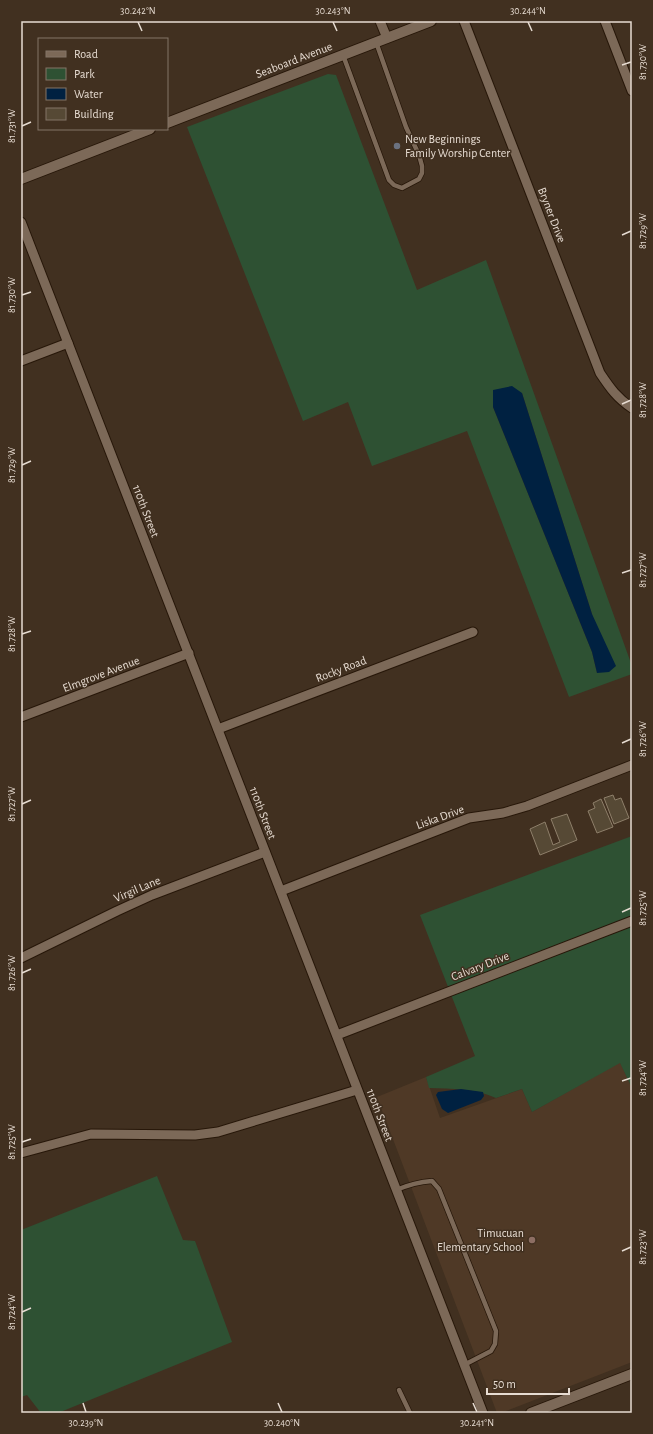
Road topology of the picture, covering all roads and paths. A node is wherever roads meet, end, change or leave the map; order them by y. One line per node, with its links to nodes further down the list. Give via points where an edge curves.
1 (380, 21): 5 (street)
2 (431, 21): 5 (street, Seaboard Avenue)
3 (464, 21): 15 (street, Bryner Drive, via 600,373 609,387)
4 (605, 21): 8 (street)
5 (387, 38): 6 (street, Seaboard Avenue)
6 (376, 42): 7 (street, Seaboard Avenue); 7 (lane, via 422,166 419,179 402,188 389,180)
7 (343, 55): 9 (street, Seaboard Avenue)
8 (632, 91)
9 (168, 122)
10 (147, 130): 11 (street)
11 (21, 179)
12 (21, 222): 13 (street, 110th Street)
13 (68, 343): 14 (street); 17 (street, 110th Street)
14 (21, 361)
15 (632, 408)
16 (473, 632): 19 (street, Rocky Road)
17 (189, 653): 18 (street, Elmgrove Avenue); 19 (street, 110th Street)
18 (21, 717)
19 (218, 729): 21 (street, 110th Street)
20 (632, 765): 22 (street, Liska Drive, via 527,806 469,818)
21 (265, 852): 22 (street, 110th Street); 24 (street, Virgil Lane, via 152,895)
22 (281, 890): 25 (street, 110th Street)
23 (632, 921): 25 (street, Calvary Drive)
24 (21, 958)
25 (337, 1035): 26 (street, 110th Street)
26 (357, 1090): 27 (street, via 218,1132 195,1135 91,1134); 28 (street, 110th Street)
27 (21, 1153)
28 (396, 1190): 29 (street, 110th Street); 29 (lane, via 432,1181 439,1188 496,1331 492,1351)
29 (464, 1365): 33 (street, 110th Street)
30 (632, 1374): 34 (street)
31 (399, 1390): 32 (lane)
32 (410, 1413)
33 (483, 1413)
34 (531, 1413)

